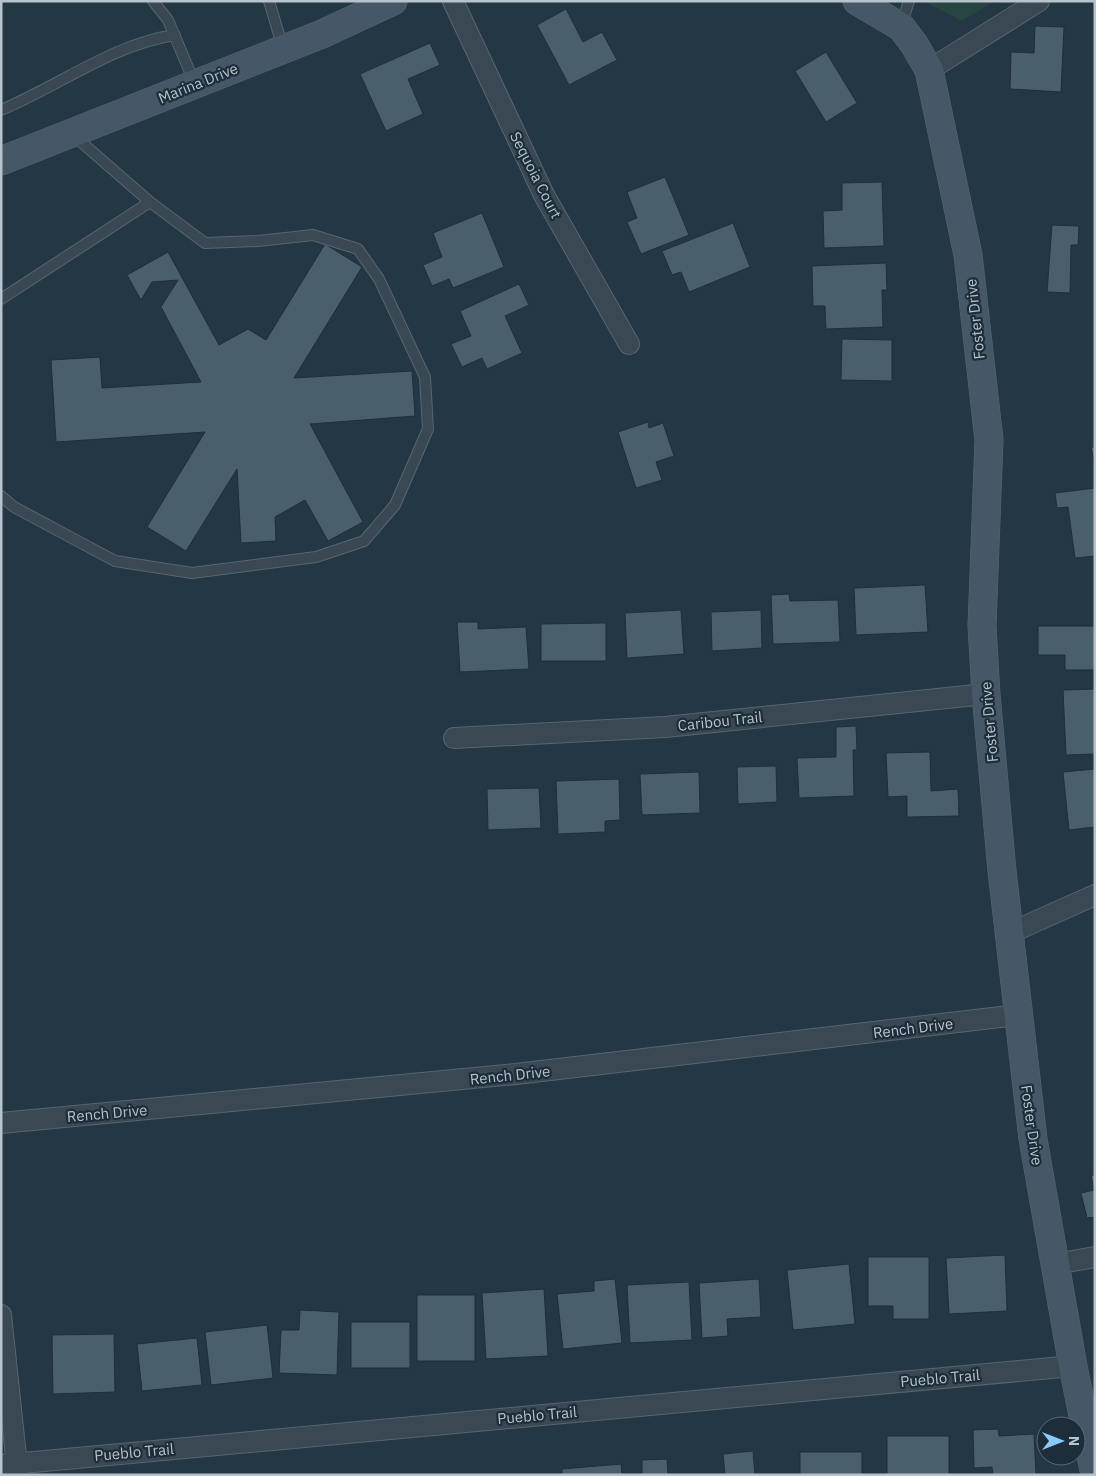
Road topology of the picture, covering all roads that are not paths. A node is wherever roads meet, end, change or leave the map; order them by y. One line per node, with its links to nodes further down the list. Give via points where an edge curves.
1 (153, 1): 9 (lane)
2 (268, 1): 10 (lane)
3 (393, 1): 10 (street, Marina Drive)
4 (453, 1): 18 (street, Sequoia Court, via 544,196)
5 (857, 1): 8 (street, Foster Drive)
6 (909, 1): 8 (lane)
7 (1039, 1): 11 (street)
8 (901, 27): 11 (street, Foster Drive)
9 (175, 35): 12 (lane); 13 (lane, via 153,38 113,54)
10 (283, 49): 12 (street, Marina Drive)
11 (929, 70): 20 (street, Foster Drive, via 968,256 989,440 982,626)
12 (196, 84): 14 (street, Marina Drive)
13 (1, 110)
14 (72, 134): 15 (street, Marina Drive); 16 (lane)
15 (1, 161)
16 (150, 202): 17 (lane); 19 (lane, via 205,243 313,235 358,249 379,279 424,377 428,429 395,505 364,542 316,557 192,573 115,561 14,507)
17 (1, 299)
18 (629, 344)
19 (1, 496)
20 (986, 694): 21 (street, Caribou Trail, via 665,727); 23 (street, Foster Drive)
21 (454, 738)
22 (1095, 895): 23 (street)
23 (1010, 933): 24 (street, Foster Drive)
24 (1018, 1015): 25 (street, Rench Drive, via 516,1074); 27 (street, Foster Drive, via 1033,1139)
25 (1, 1123)
26 (1095, 1257): 27 (street)
27 (1055, 1264): 29 (street, Foster Drive)
28 (1, 1315): 30 (street)
29 (1073, 1366): 30 (street, Pueblo Trail); 31 (street, Foster Drive)
30 (12, 1468)
31 (1095, 1475)

